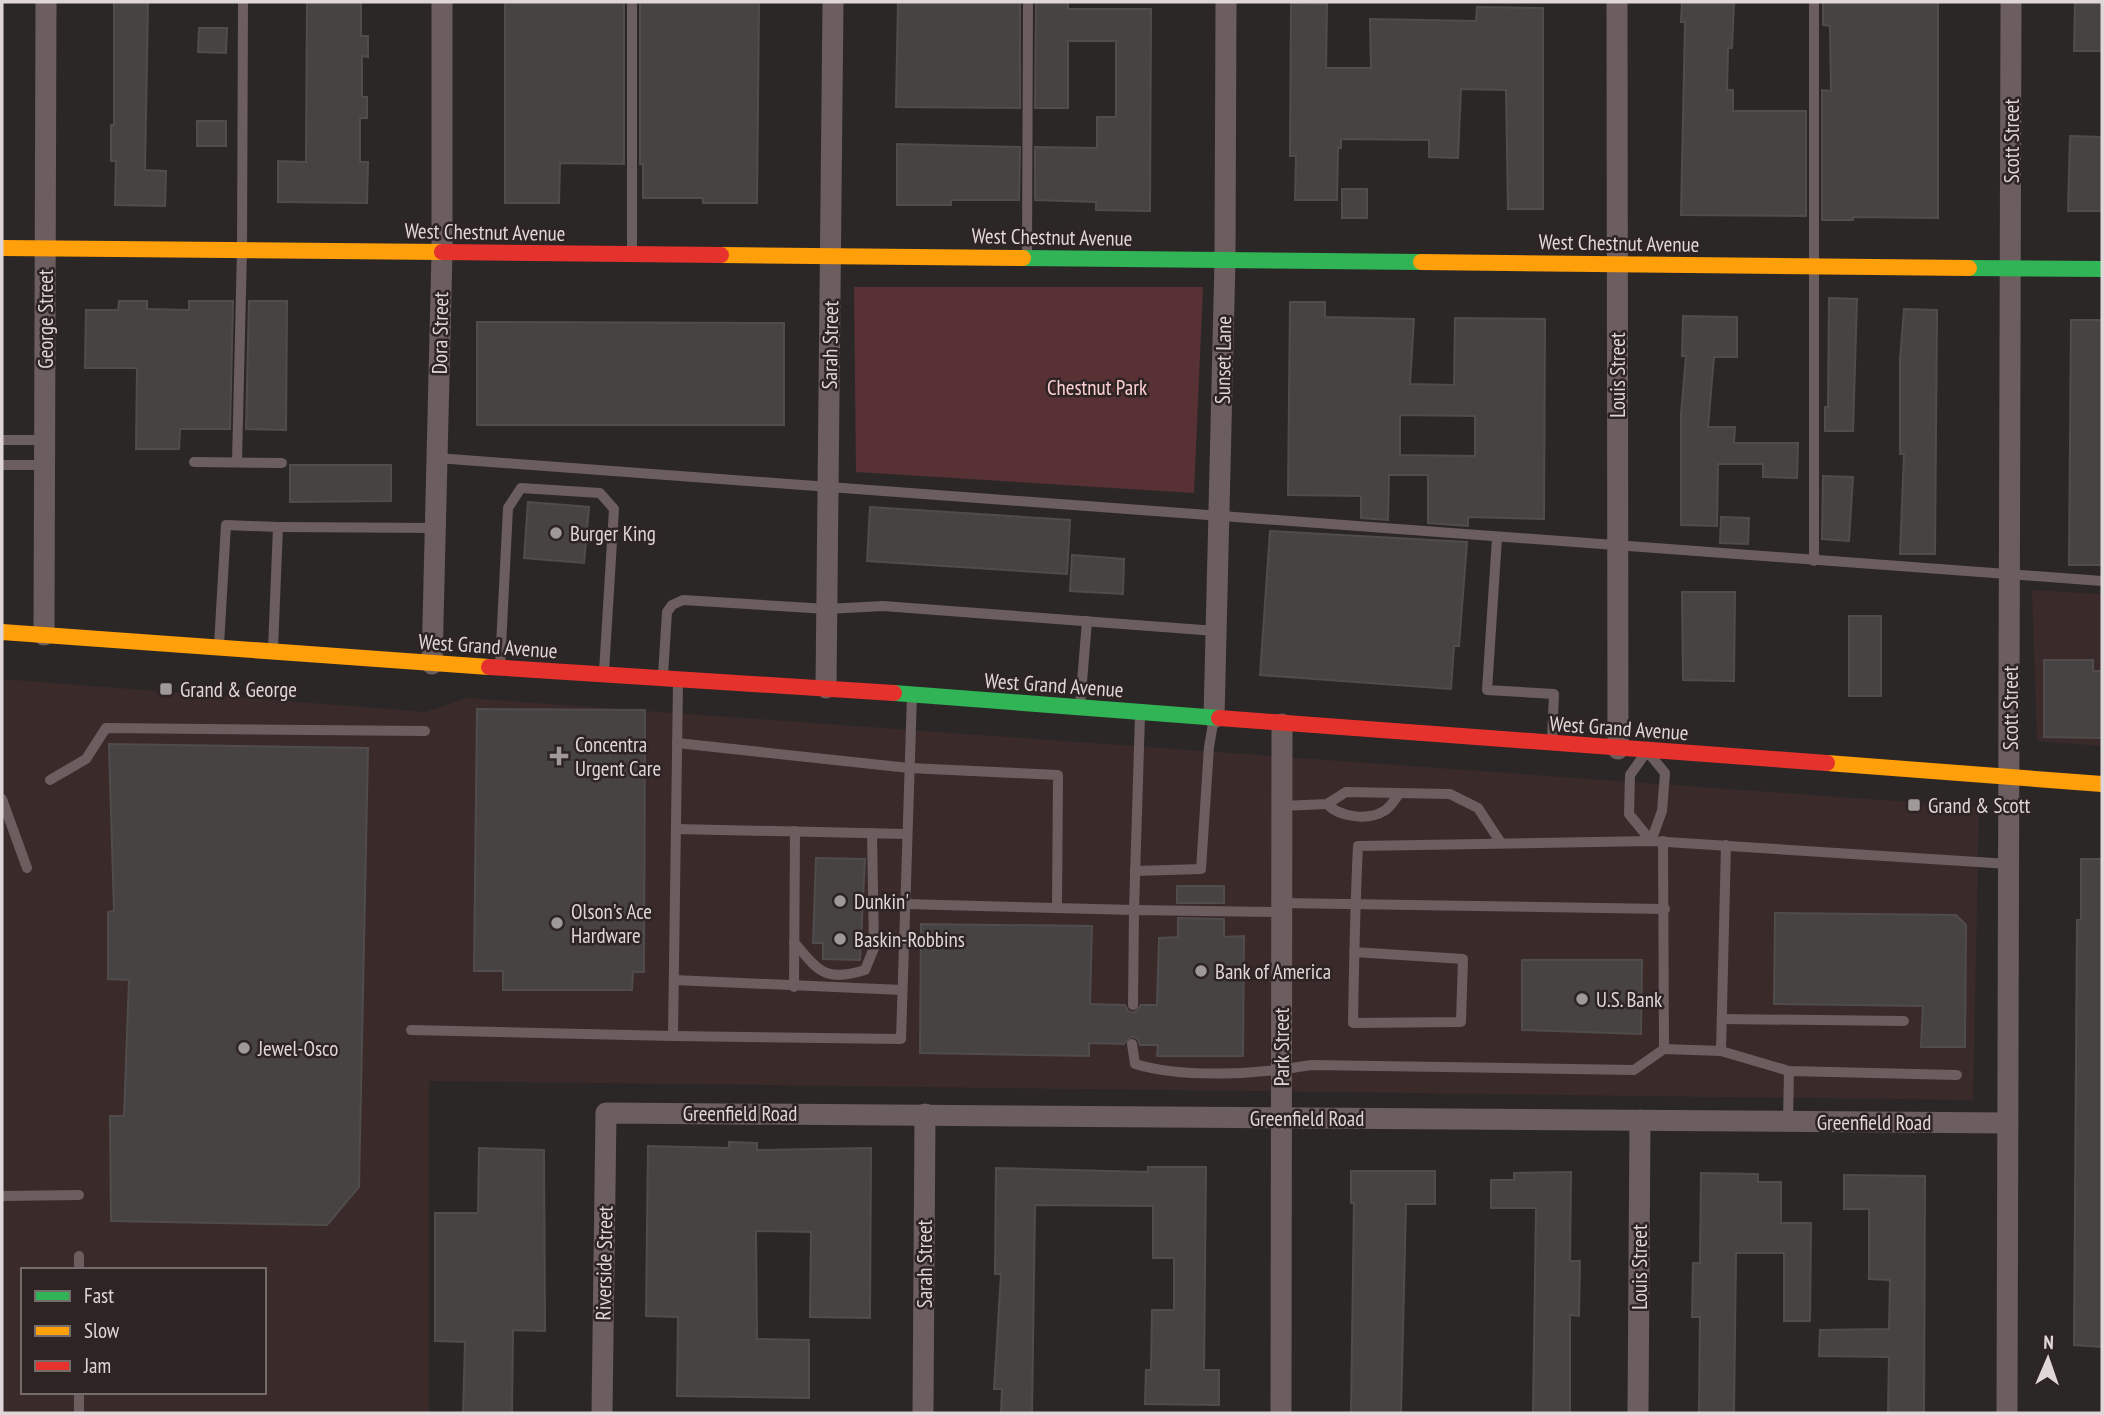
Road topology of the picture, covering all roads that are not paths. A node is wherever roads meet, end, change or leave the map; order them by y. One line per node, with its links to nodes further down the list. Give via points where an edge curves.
1 (46, 2): 12 (street, George Street)
2 (243, 2): 13 (lane)
3 (442, 2): 14 (street, Dora Street)
4 (632, 2): 15 (lane)
5 (833, 2): 16 (street, Sarah Street)
6 (1028, 2): 17 (lane)
7 (1226, 2): 18 (street, Sunset Lane)
8 (1617, 2): 19 (street, Louis Street)
9 (1814, 2): 20 (lane)
10 (2011, 2): 21 (street, Scott Street)
11 (2, 248): 12 (main road, West Chestnut Avenue)
12 (45, 249): 13 (main road, West Chestnut Avenue); 24 (street, George Street)
13 (242, 250): 14 (main road, West Chestnut Avenue); 27 (lane)
14 (442, 253): 15 (main road, West Chestnut Avenue); 25 (street, Dora Street)
15 (632, 254): 16 (main road, West Chestnut Avenue)
16 (832, 256): 17 (main road, West Chestnut Avenue); 31 (street, Sarah Street)
17 (1027, 258): 18 (main road, West Chestnut Avenue)
18 (1225, 260): 19 (main road, West Chestnut Avenue); 32 (street, Sunset Lane)
19 (1617, 264): 20 (main road, West Chestnut Avenue); 36 (street, Louis Street)
20 (1814, 266): 21 (main road, West Chestnut Avenue); 37 (lane)
21 (2011, 268): 22 (main road, West Chestnut Avenue); 38 (street, Scott Street)
22 (2102, 269)
23 (2, 440): 24 (lane)
24 (44, 440): 29 (street, George Street)
25 (437, 458): 31 (lane); 34 (street, Dora Street)
26 (194, 462): 27 (lane)
27 (237, 462): 28 (lane)
28 (282, 463)
29 (44, 464): 30 (lane); 44 (street, George Street)
30 (2, 465)
31 (828, 486): 32 (lane); 40 (street, Sarah Street)
32 (1219, 517): 35 (lane); 42 (street, Sunset Lane)
33 (278, 527): 34 (lane); 45 (lane, via 226,525); 46 (lane)
34 (435, 528): 47 (street, Dora Street)
35 (1497, 538): 36 (lane); 59 (lane, via 1487,690 1555,694)
36 (1617, 547): 37 (lane); 60 (street, Louis Street)
37 (1814, 561): 38 (lane)
38 (2010, 574): 39 (lane); 63 (street, Scott Street)
39 (2102, 582)
40 (827, 609): 41 (lane, via 883,607); 50 (lane, via 683,600 667,612); 51 (street, Sarah Street)
41 (1087, 621): 42 (lane); 53 (lane)
42 (1216, 631): 55 (street, Sunset Lane)
43 (2, 632): 44 (main road, West Grand Avenue)
44 (44, 635): 45 (main road, West Grand Avenue)
45 (219, 648): 46 (main road, West Grand Avenue)
46 (272, 652): 47 (main road, West Grand Avenue)
47 (432, 664): 48 (main road, West Grand Avenue)
48 (499, 668): 49 (main road, West Grand Avenue); 49 (lane, via 508,508 521,488 600,493 614,509)
49 (604, 675): 50 (main road, West Grand Avenue)
50 (670, 679): 51 (main road, West Grand Avenue); 58 (lane)
51 (826, 688): 52 (main road, West Grand Avenue)
52 (912, 695): 53 (main road, West Grand Avenue); 62 (lane)
53 (1080, 708): 54 (main road, West Grand Avenue)
54 (1140, 713): 55 (main road, West Grand Avenue); 80 (lane)
55 (1214, 718): 56 (main road, West Grand Avenue); 80 (lane, via 1201,869)
56 (1282, 724): 59 (main road, West Grand Avenue); 69 (street, Park Street)
57 (425, 731): 64 (lane, via 106,728 86,759)
58 (677, 743): 62 (lane); 70 (lane)
59 (1551, 744): 60 (main road, West Grand Avenue)
60 (1618, 749): 61 (main road, West Grand Avenue)
61 (1647, 751): 63 (main road, West Grand Avenue); 74 (lane, via 1665,773 1662,811); 74 (lane, via 1630,775 1629,814)
62 (909, 768): 73 (lane); 83 (lane, via 1058,775)
63 (2010, 778): 65 (main road, West Grand Avenue); 78 (street, Scott Street)
64 (50, 780)
65 (2102, 784)
66 (1399, 794): 68 (lane, via 1346,792); 68 (lane, via 1386,810 1366,817 1334,811); 76 (lane, via 1450,794 1478,808)
67 (2, 799): 79 (lane)
68 (1327, 804): 69 (lane)
69 (1282, 806): 84 (street, Park Street)
70 (676, 829): 71 (lane); 89 (lane)
71 (795, 831): 72 (lane); 87 (lane)
72 (872, 833): 73 (lane); 87 (lane, via 874,948 865,970 842,977 819,972)
73 (907, 834): 81 (lane)
74 (1651, 841): 75 (lane); 76 (lane)
75 (1663, 841): 77 (lane); 85 (lane)
76 (1501, 843): 82 (lane, via 1358,846)
77 (1726, 845): 78 (lane); 93 (lane)
78 (2009, 864): 108 (street, Scott Street)
79 (27, 867)
80 (1135, 871): 86 (lane)
81 (905, 904): 83 (lane); 91 (lane)
82 (1356, 904): 84 (lane); 85 (lane); 88 (lane)
83 (1057, 906): 86 (lane)
84 (1281, 907): 86 (lane); 100 (street, Park Street)
85 (1665, 909): 98 (lane)
86 (1134, 910): 92 (lane)
87 (794, 942): 90 (lane)
88 (1354, 952): 88 (lane, via 1463,959 1461,1022 1353,1023)
89 (674, 980): 90 (lane); 96 (lane)
90 (794, 988): 91 (lane)
91 (902, 990): 96 (lane, via 901,1039)
92 (1133, 1005)
93 (1722, 1019): 94 (lane); 99 (lane)
94 (1904, 1021)
95 (411, 1030): 96 (lane)
96 (673, 1036)
97 (1132, 1044): 100 (lane, via 1135,1063 1163,1072)
98 (1664, 1049): 99 (lane); 100 (lane, via 1634,1070 1311,1065)
99 (1721, 1051): 101 (lane)
100 (1281, 1070): 105 (street, Park Street)
101 (1789, 1071): 102 (lane); 107 (lane)
102 (1958, 1075)
103 (606, 1113): 104 (street, Greenfield Road); 115 (street, Riverside Street)
104 (925, 1114): 105 (street, Greenfield Road); 116 (street, Sarah Street)
105 (1281, 1118): 106 (street, Greenfield Road); 117 (street, Park Street)
106 (1640, 1120): 107 (street, Greenfield Road); 118 (street, Louis Street)
107 (1787, 1121): 108 (street, Greenfield Road)
108 (2008, 1123): 119 (street, Scott Street)
109 (79, 1195): 110 (lane)
110 (2, 1196)
111 (79, 1256): 112 (lane)
112 (79, 1268)
113 (79, 1394): 114 (lane)
114 (79, 1413)
115 (602, 1413)
116 (923, 1413)
117 (1281, 1413)
118 (1639, 1413)
119 (2007, 1413)

